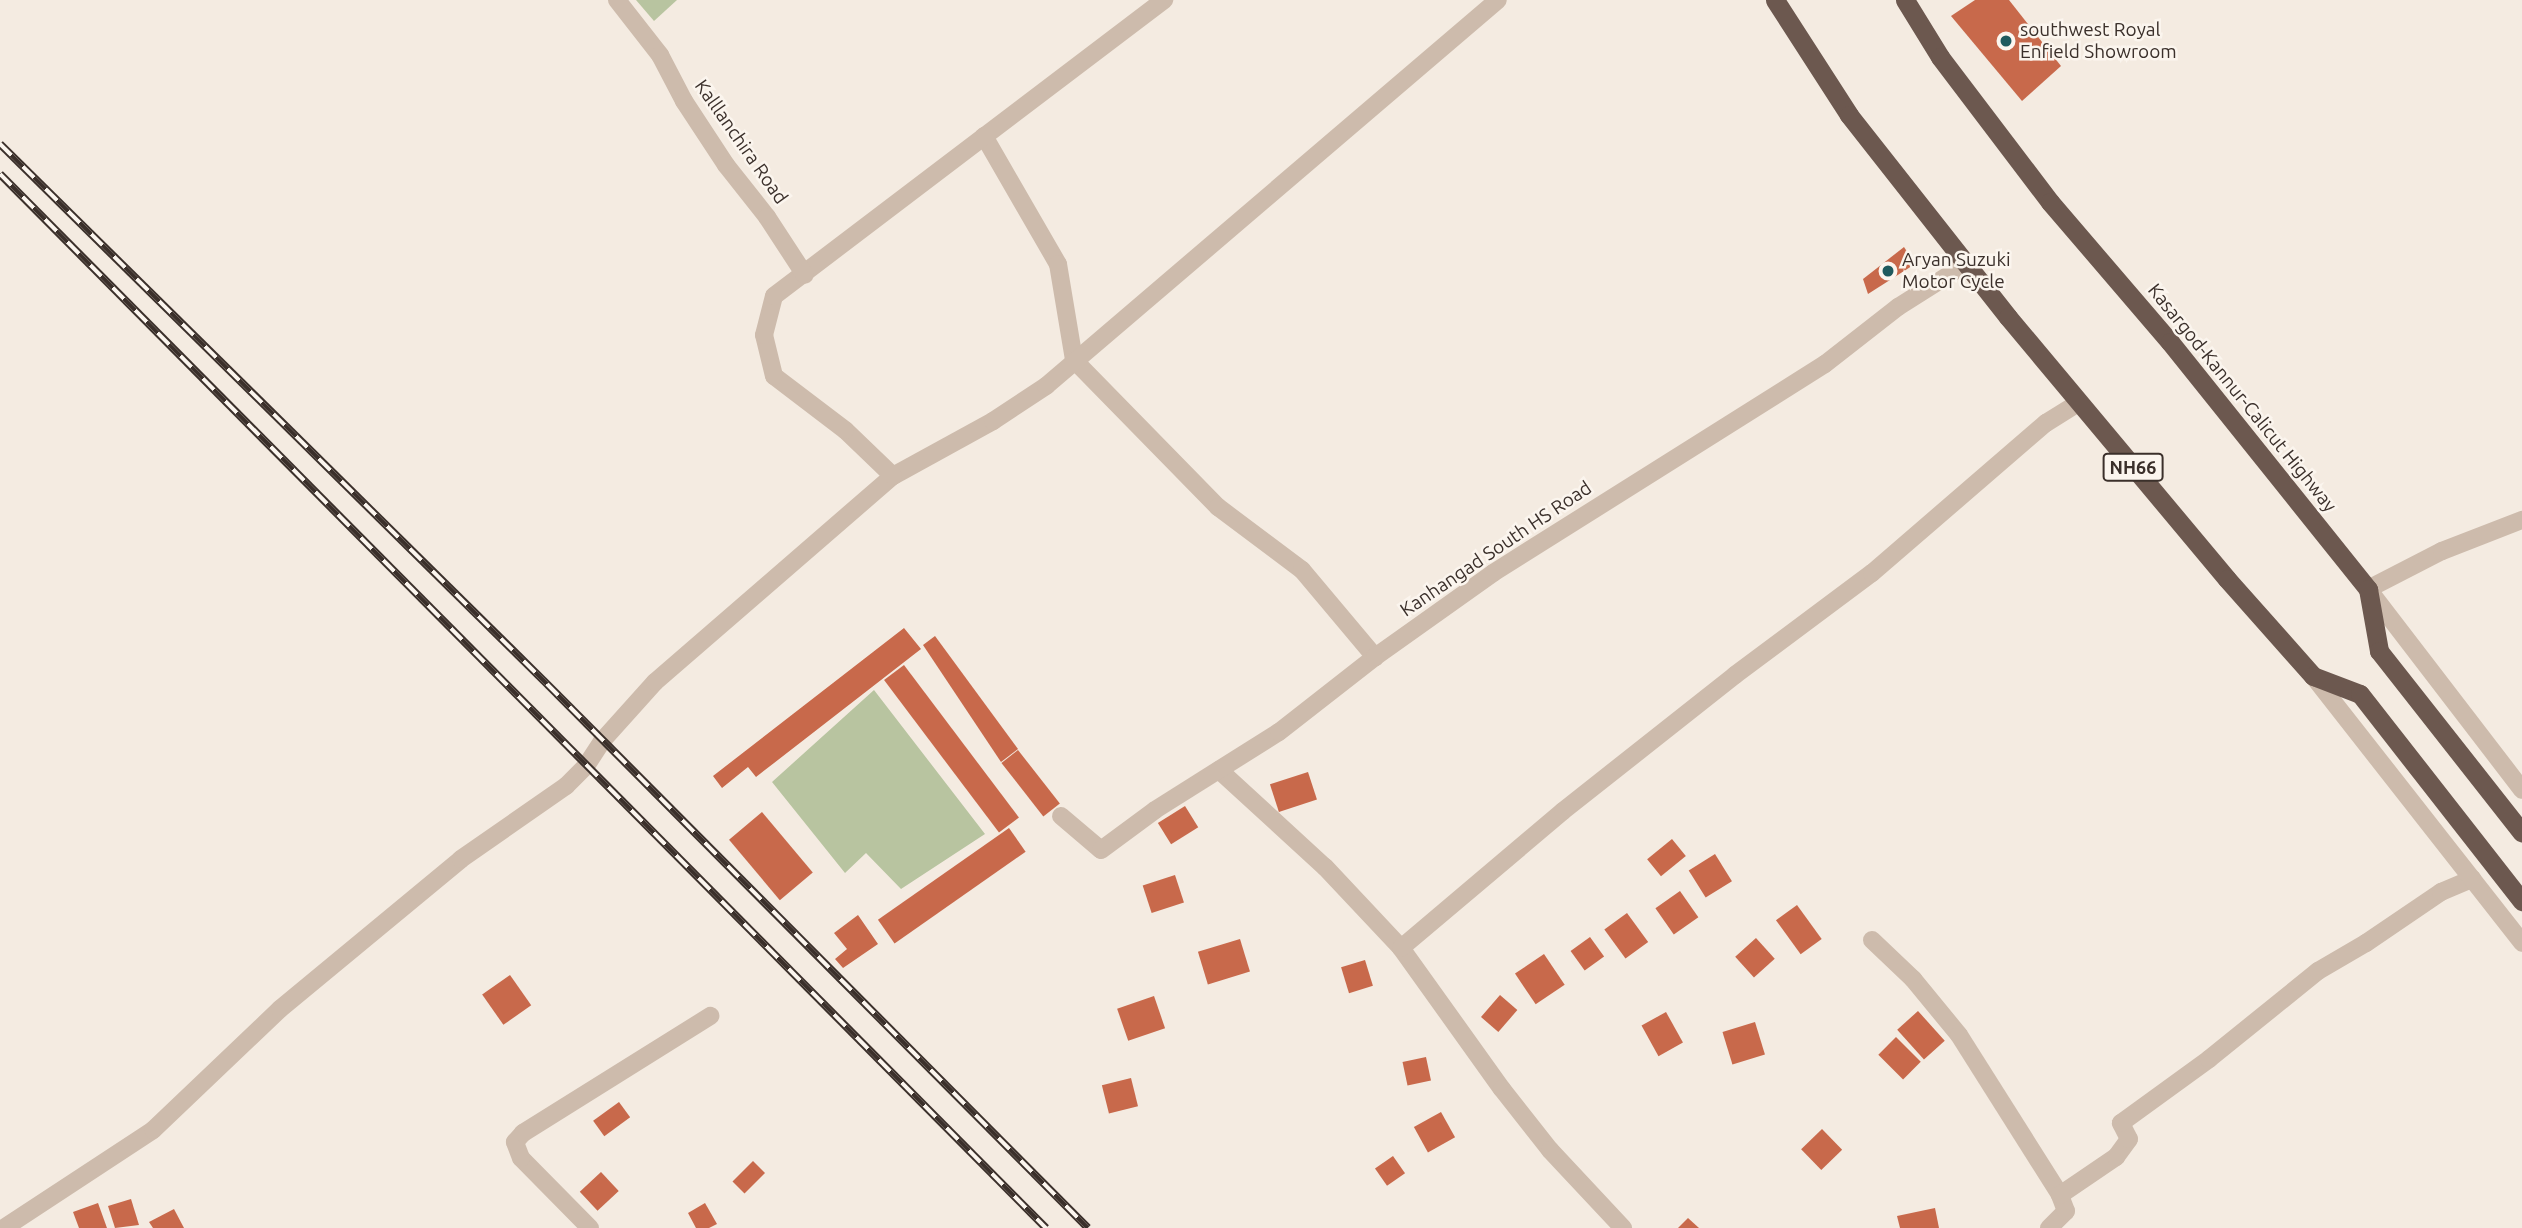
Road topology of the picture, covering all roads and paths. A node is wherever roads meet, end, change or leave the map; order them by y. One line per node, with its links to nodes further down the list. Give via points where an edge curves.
1 (617, 0): 8 (street, Kalllanchira Road, via 660,55 726,165)
2 (1164, 0): 6 (street)
3 (1498, 0): 9 (street)
4 (1775, 0): 7 (highway, NH66, via 1849,115)
5 (1905, 0): 13 (highway, Kasargod-Kannur-Calicut Highway, via 1940,57 2050,202 2170,342)
6 (984, 136): 8 (street); 9 (street, via 1058,264)
7 (1966, 264): 10 (highway, NH66); 14 (street, Kanhangad South HS Road, via 1898,307 1825,364 1493,573)
8 (805, 275): 11 (street, via 774,296 764,334 774,376 845,430)
9 (1074, 360): 11 (street, via 1046,386 993,421); 14 (street, via 1218,507 1302,570)
10 (2078, 402): 15 (highway, NH66); 24 (street, via 2046,422 1872,573 1563,811)
11 (893, 476): 28 (street, via 655,682 565,786 461,859 290,1000 153,1130)
12 (2522, 520): 13 (street, via 2442,551)
13 (2368, 589): 17 (street); 19 (highway, Kasargod-Kannur-Calicut Highway, via 2379,651)
14 (1375, 657): 16 (street, Kanhangad South HS Road, via 1279,732)
15 (2314, 676): 20 (street); 21 (highway, NH66, via 2360,694)
16 (1219, 770): 18 (street, Kanhangad South HS Road, via 1101,850); 24 (street, via 1325,867)
17 (2522, 790)
18 (1061, 816)
19 (2522, 832)
20 (2472, 879): 23 (street); 26 (street, via 2441,892 2318,971 2121,1123 2129,1139 2116,1157)
21 (2522, 901)
22 (1872, 940): 26 (street, via 1913,979 1959,1035)
23 (2522, 943)
24 (1401, 948): 30 (street, via 1526,1120)
25 (709, 1016): 29 (street, via 515,1142 521,1158)
26 (2060, 1195): 27 (street, via 2066,1210)
27 (2053, 1227)
28 (4, 1228)
29 (590, 1228)
30 (1623, 1228)

